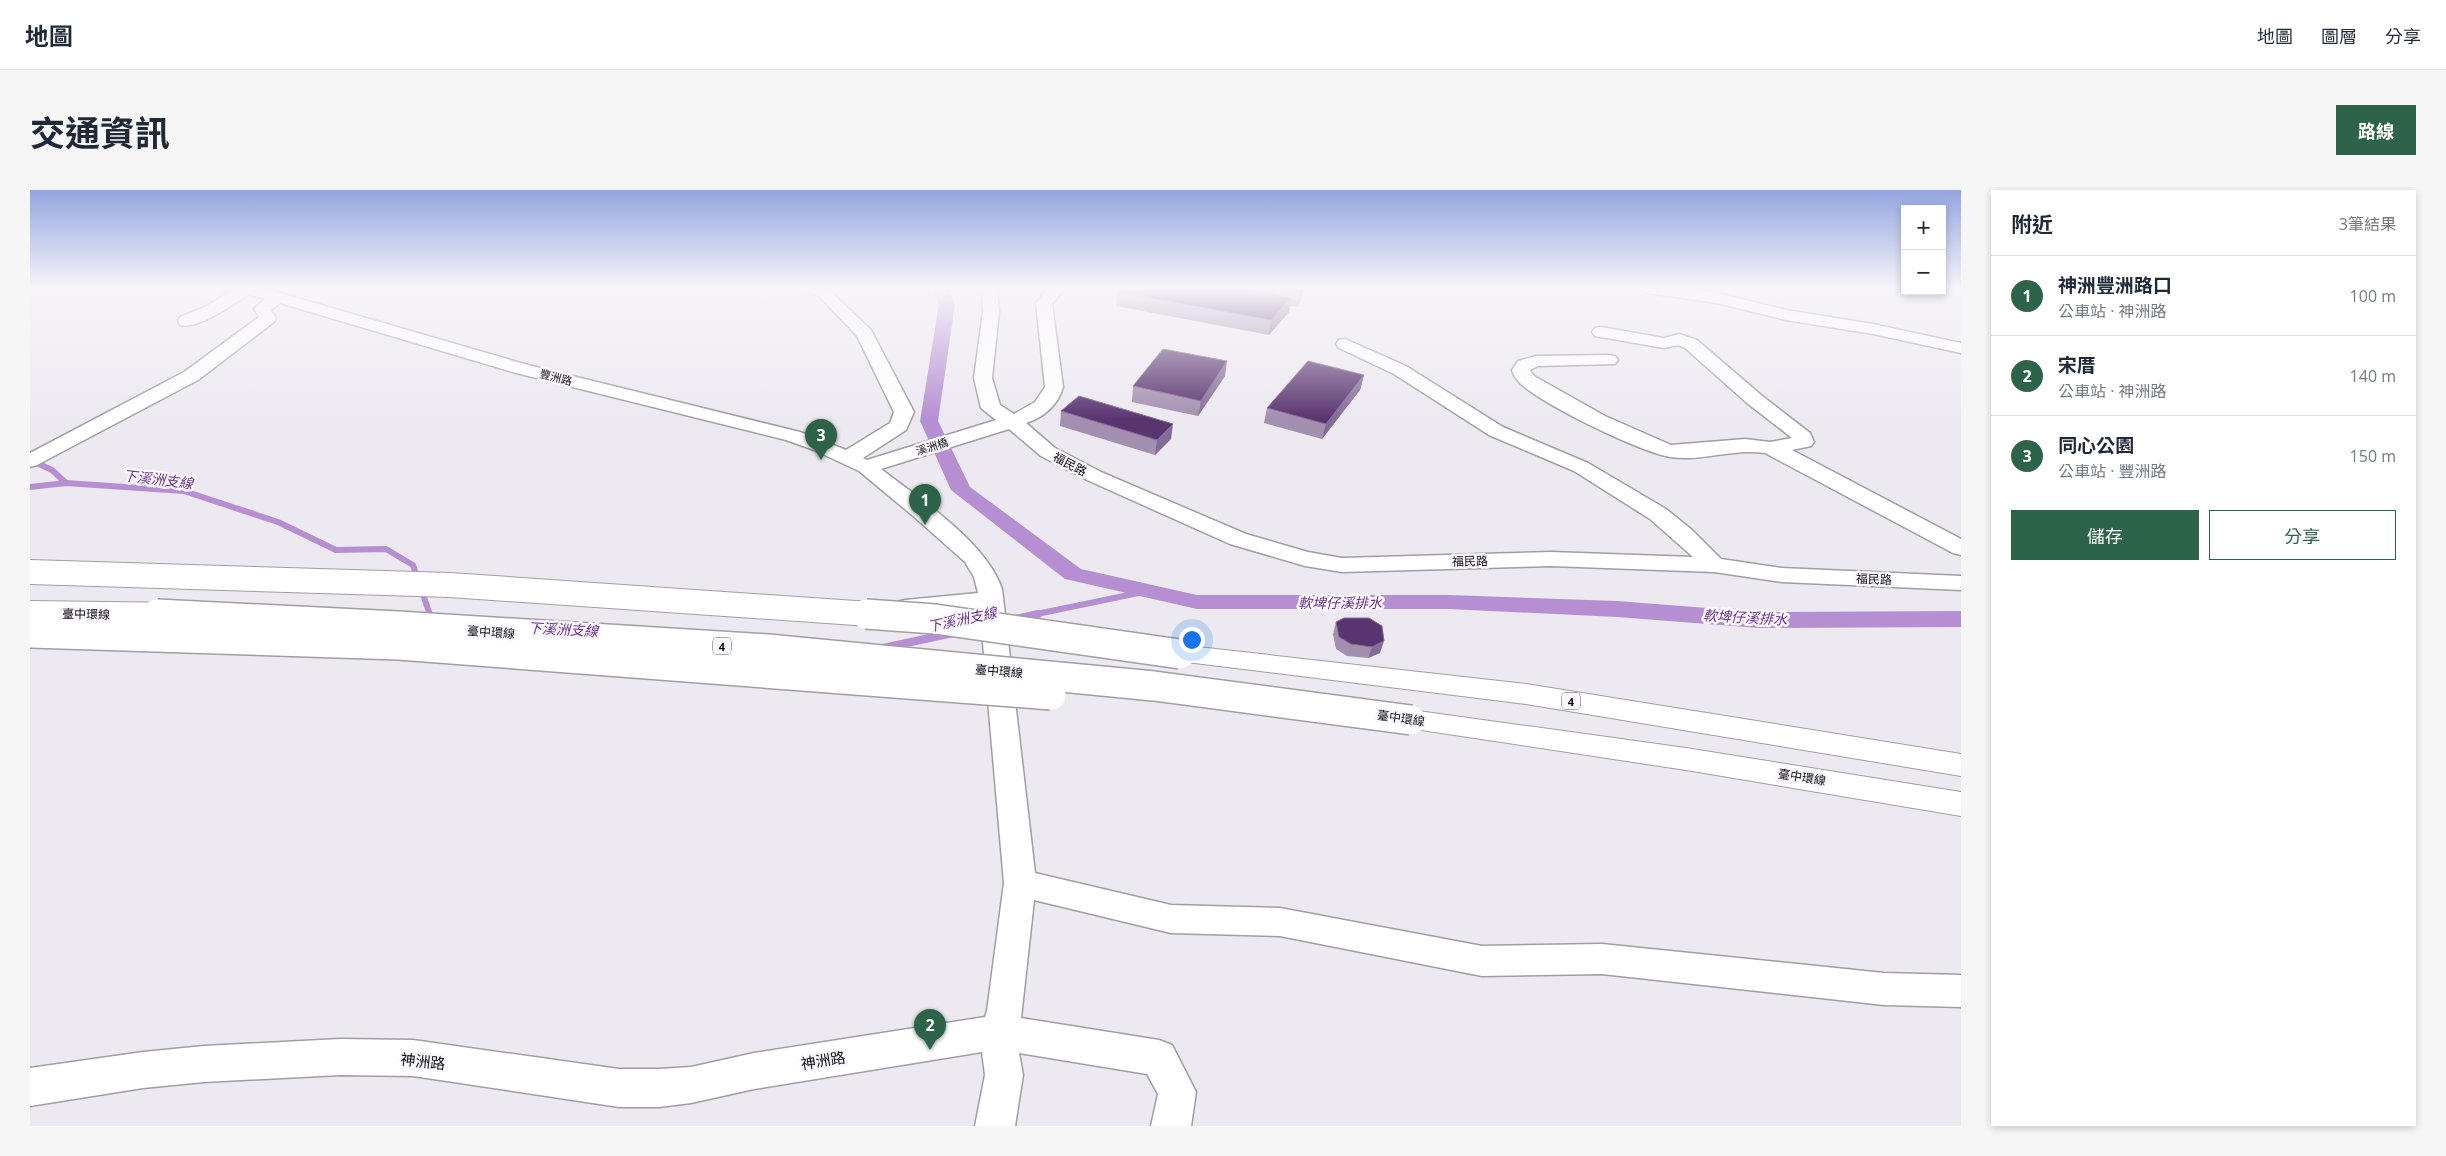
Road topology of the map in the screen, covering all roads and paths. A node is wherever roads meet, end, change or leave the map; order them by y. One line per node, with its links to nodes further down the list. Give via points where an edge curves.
1 (250, 332): 13 (street, via 191,376)
2 (393, 332): 14 (street, 豐洲路, via 522,369 793,436)
3 (863, 332): 14 (street, via 904,412 899,426)
4 (989, 332): 11 (street, 福民路, via 983,378 991,408)
5 (1048, 332): 11 (street, via 1053,393 1038,410)
6 (1601, 332): 12 (street, via 1664,343 1679,339 1691,344 1804,442)
7 (1885, 332): 9 (street)
8 (1345, 344): 16 (street, via 1400,370 1496,430 1589,472 1658,514)
9 (1961, 348)
10 (1609, 360): 12 (street, via 1536,360 1521,370 1533,384 1656,448 1670,451 1746,445)
11 (1006, 423): 14 (street, 溪洲橋); 16 (street, 福民路, via 1048,452 1094,476 1238,540 1305,559 1342,565 1551,559)
12 (1770, 448): 15 (street)
13 (30, 461)
14 (868, 461): 21 (street, via 974,558 986,577)
15 (1961, 548)
16 (1714, 565): 19 (street, 福民路, via 1782,575)
17 (30, 572): 24 (highway, bridge, via 450,585 935,619)
18 (30, 579): 21 (street, bridge, via 396,582 901,608)
19 (1961, 583)
20 (30, 584): 24 (highway, 4, bridge, via 419,600)
21 (991, 600): 28 (street)
22 (30, 613): 25 (highway, 臺中環線 / 4, bridge, via 153,614 388,625 768,649 1154,686)
23 (30, 633): 25 (highway, bridge, via 399,645)
24 (1180, 654): 26 (highway, 4, via 1526,694)
25 (1411, 720): 27 (highway, 臺中環線 / 4, via 1623,749)
26 (1961, 765)
27 (1961, 804)
28 (1020, 882): 29 (street, via 1170,919 1280,922 1482,961 1602,959 1884,990); 30 (street, via 1005,1012)
29 (1961, 991)
30 (998, 1032): 31 (street, 神洲路, via 754,1071 691,1086 660,1088 619,1088 414,1058 340,1057 196,1064); 32 (street, via 1004,1075); 33 (street, 神洲路, via 1159,1058 1177,1092)
31 (30, 1088)
32 (995, 1126)
33 (1171, 1126)

